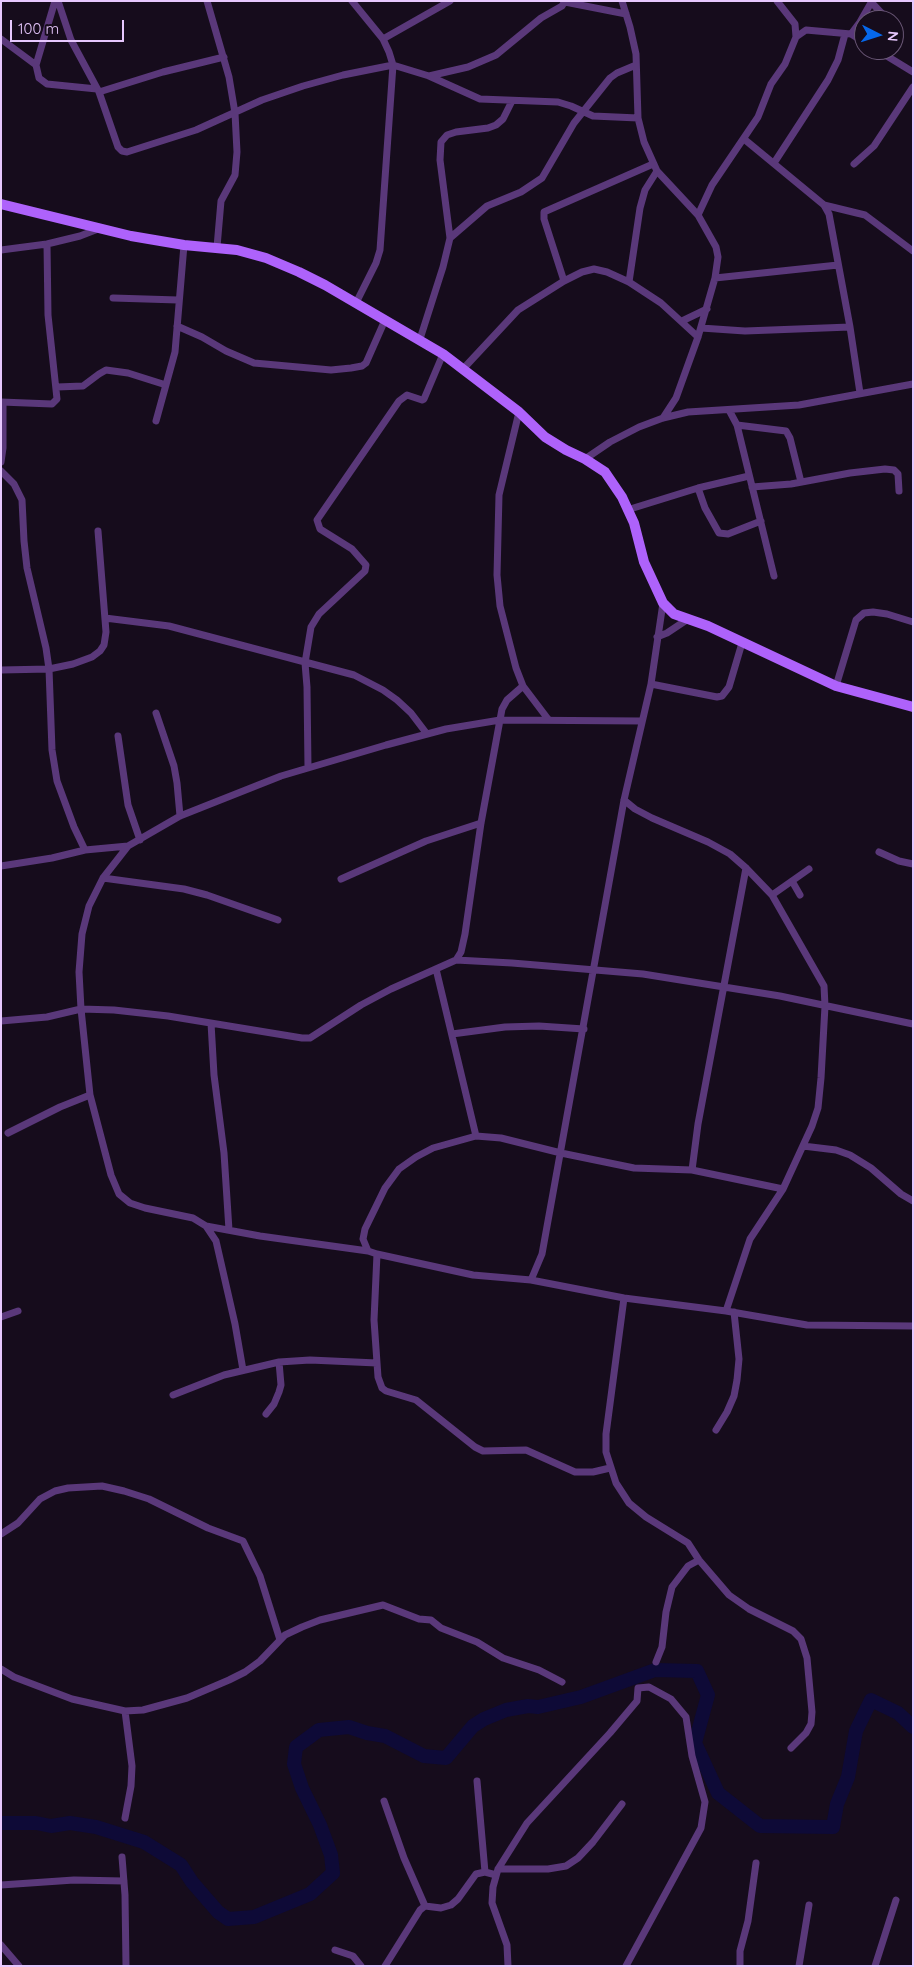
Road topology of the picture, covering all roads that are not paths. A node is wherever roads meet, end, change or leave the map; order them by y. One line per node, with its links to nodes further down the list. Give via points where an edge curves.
1 (56, 1): 19 (street); 25 (street, via 71,40)
2 (207, 1): 17 (street)
3 (352, 1): 15 (street)
4 (450, 1): 15 (street)
5 (622, 1): 9 (street)
6 (777, 1): 10 (street)
7 (565, 2): 9 (street); 23 (street, via 496,55 468,67)
8 (872, 2): 12 (street)
9 (626, 14): 20 (street)
10 (795, 24): 11 (street); 13 (street)
11 (806, 30): 12 (street); 13 (street)
12 (848, 34): 14 (street); 31 (street, via 828,80)
13 (796, 37): 30 (street, via 758,118)
14 (854, 37)
15 (383, 39): 21 (street)
16 (1, 40): 19 (street)
17 (224, 57): 25 (street); 28 (street)
18 (895, 60): 22 (street)
19 (36, 65): 25 (street, via 39,78 47,84)
20 (636, 65): 27 (street, via 610,78); 29 (street)
21 (393, 66): 23 (street); 28 (street, via 303,86); 51 (street, via 380,250)
22 (913, 72)
23 (429, 76): 26 (street, via 480,99)
24 (913, 87): 33 (street, via 874,146)
25 (98, 90): 28 (street, via 118,147 127,152 196,130)
26 (512, 101): 27 (street, via 558,102); 39 (street, via 496,125 448,135 441,142 440,160)
27 (583, 112): 29 (street, via 603,118); 39 (street, via 542,178 521,192 488,206)
28 (235, 113): 42 (street, via 236,170 220,201)
29 (638, 118): 32 (street)
30 (744, 139): 31 (street); 37 (street, via 712,185)
31 (774, 163): 36 (street)
32 (652, 164): 34 (street); 47 (street, via 544,212)
33 (854, 164)
34 (657, 171): 37 (street); 48 (street, via 645,190 640,208)
35 (1, 204): 38 (street)
36 (824, 205): 44 (street, via 865,214); 45 (street, via 832,227)
37 (698, 215): 46 (street, via 716,247)
38 (98, 229): 40 (street); 41 (street)
39 (450, 238): 59 (street)
40 (47, 244): 43 (street); 64 (street, via 48,315)
41 (184, 245): 42 (street); 50 (street)
42 (217, 247): 51 (street, via 252,254 300,272)
43 (1, 250)
44 (913, 251)
45 (838, 266): 46 (street); 56 (street)
46 (716, 278): 52 (street)
47 (564, 281): 48 (street, via 594,269); 61 (street, via 518,310)
48 (629, 282): 54 (street)
49 (113, 298): 50 (street)
50 (178, 300): 55 (street)
51 (356, 303): 53 (street)
52 (707, 308): 54 (street); 57 (street)
53 (385, 320): 55 (street, via 366,363 331,370 254,364); 59 (street)
54 (682, 321): 58 (street)
55 (177, 326): 63 (street, via 175,352)
56 (850, 327): 57 (street, via 745,331); 65 (street)
57 (701, 328): 58 (street)
58 (698, 337): 69 (street, via 676,398)
59 (420, 339): 60 (street)
60 (443, 354): 61 (street); 90 (street, via 424,399 407,395 398,401 317,520 320,528 352,549 366,565 365,571 319,614 311,627)
61 (463, 369): 68 (street)
62 (913, 384): 65 (street)
63 (166, 385): 64 (street, via 106,370 83,386); 70 (street)
64 (57, 387): 66 (street, via 57,399 52,404)
65 (860, 392): 67 (street, via 799,405)
66 (2, 402): 73 (street)
67 (729, 410): 69 (street, via 688,412); 71 (street)
68 (519, 412): 72 (street, via 546,437); 94 (street, via 499,495 497,575 500,606)
69 (663, 418): 72 (street, via 610,442)
70 (156, 421)
71 (736, 425): 75 (street); 76 (street, via 786,431)
72 (586, 459): 80 (street, via 605,472)
73 (1, 462)
74 (1, 472): 91 (street, via 14,484 22,500 28,568)
75 (749, 476): 77 (street); 78 (street)
76 (801, 482): 77 (street); 79 (street, via 858,472 894,470 898,474)
77 (752, 487): 81 (street)
78 (698, 488): 80 (street); 81 (street, via 719,533 728,534)
79 (900, 491)
80 (628, 510): 84 (street, via 644,562)
81 (760, 521): 83 (street)
82 (98, 531): 85 (street)
83 (774, 576)
84 (663, 603): 86 (street, via 674,614); 88 (street)
85 (105, 618): 90 (street, via 196,632); 91 (street, via 105,639 100,651 73,664)
86 (688, 619): 88 (street); 89 (street)
87 (913, 622): 95 (street, via 887,614 864,613 856,620)
88 (657, 637): 93 (street)
89 (742, 643): 93 (street, via 729,687 722,696); 95 (street)
90 (305, 663): 101 (street, via 354,675 376,686 411,713); 103 (street)
91 (48, 669): 92 (street); 109 (street, via 52,750 57,781)
92 (1, 670)
93 (651, 684): 100 (street)
94 (524, 686): 98 (street); 99 (street, via 507,700)
95 (836, 686): 96 (street)
96 (913, 707)
97 (156, 713): 105 (street, via 174,766)
98 (548, 719): 99 (street); 100 (street)
99 (500, 720): 101 (street); 106 (street)
100 (642, 721): 104 (street)
101 (427, 734): 103 (street)
102 (118, 736): 107 (street, via 128,806)
103 (308, 768): 105 (street)
104 (624, 800): 113 (street, via 652,818 730,854); 123 (street)
105 (180, 816): 107 (street)
106 (481, 823): 116 (street, via 426,841); 121 (street, via 465,934)
107 (140, 840): 108 (street)
108 (128, 846): 109 (street); 115 (street)
109 (85, 850): 112 (street)
110 (879, 852): 111 (street, via 898,862)
111 (913, 864)
112 (1, 866)
113 (746, 868): 118 (street); 124 (street)
114 (809, 869): 117 (street)
115 (102, 878): 120 (street, via 184,889); 126 (street, via 89,906 82,934)
116 (341, 879)
117 (792, 881): 118 (street); 119 (street)
118 (772, 895): 125 (street, via 820,977)
119 (800, 895)
120 (278, 920)
121 (456, 960): 122 (street); 123 (street)
122 (436, 969): 128 (street, via 361,1005 310,1038); 131 (street)
123 (594, 970): 124 (street, via 643,974); 130 (street)
124 (725, 988): 125 (street); 137 (street)
125 (826, 1006): 129 (street); 135 (street, via 818,1108)
126 (81, 1009): 127 (street, via 47,1017); 128 (street); 132 (street)
127 (1, 1021)
128 (211, 1023): 141 (street)
129 (913, 1024)
130 (584, 1029): 131 (street, via 504,1027); 136 (street)
131 (452, 1034): 134 (street)
132 (90, 1095): 133 (street); 140 (street, via 111,1175 120,1194 130,1203 193,1218)
133 (8, 1133)
134 (476, 1136): 136 (street, via 501,1138); 142 (street, via 433,1148 399,1169 385,1188 365,1229 363,1239)
135 (803, 1146): 138 (street); 139 (street, via 836,1150 850,1156)
136 (560, 1154): 137 (street, via 634,1168); 144 (street, via 542,1254)
137 (692, 1170): 138 (street)
138 (783, 1189): 146 (street, via 750,1239)
139 (913, 1200)
140 (206, 1226): 141 (street); 153 (street, via 216,1241)
141 (229, 1230): 142 (street)
142 (368, 1251): 143 (street)
143 (377, 1254): 144 (street, via 473,1275); 152 (street, via 374,1320)
144 (531, 1280): 145 (street)
145 (624, 1298): 146 (street); 157 (street, via 606,1434)
146 (726, 1310): 148 (street)
147 (18, 1311): 149 (street)
148 (734, 1312): 150 (street, via 807,1325); 156 (street, via 739,1360 737,1380 734,1396)
149 (1, 1317)
150 (913, 1326)
151 (279, 1362): 152 (street, via 310,1360); 153 (street); 155 (street, via 281,1385 274,1404)
152 (377, 1364): 157 (street, via 382,1388 416,1400 483,1451 526,1450 575,1472)
153 (243, 1370): 154 (street)
154 (174, 1396)
155 (266, 1414)
156 (716, 1430)
157 (610, 1468): 159 (street, via 629,1502 688,1544)
158 (1, 1534): 160 (street, via 18,1523 40,1499 55,1491 102,1486 149,1499 243,1541 260,1576)
159 (699, 1560): 161 (street, via 688,1566 672,1587 662,1647); 165 (street, via 729,1595 793,1631 801,1639 807,1658 811,1724)
160 (280, 1640): 163 (street, via 320,1620 383,1605 419,1619 431,1620 503,1658); 164 (street, via 245,1672 229,1680 179,1700)
161 (656, 1662)
162 (1, 1668): 164 (street, via 46,1690 81,1702)
163 (562, 1682)
164 (125, 1711): 169 (street, via 132,1766)
165 (791, 1748)
166 (477, 1781): 172 (street)
167 (384, 1801): 178 (street, via 404,1858)
168 (622, 1804): 173 (street, via 593,1842 566,1866)
169 (125, 1818)
170 (122, 1857): 174 (street)
171 (756, 1864): 187 (street)
172 (486, 1872): 173 (street); 178 (street, via 476,1874 451,1905 441,1908)
173 (497, 1872): 185 (street, via 492,1903 507,1945); 186 (street, via 527,1823 637,1701 638,1688 649,1687 671,1699 686,1717 692,1756 705,1802 701,1828)
174 (124, 1881): 175 (street, via 74,1880); 182 (street)
175 (1, 1885)
176 (896, 1900): 189 (street)
177 (809, 1905): 188 (street)
178 (426, 1906): 184 (street, via 420,1910)
179 (1, 1945): 181 (street)
180 (335, 1950): 183 (street, via 354,1956)
181 (19, 1966)
182 (126, 1966)
183 (361, 1966)
184 (385, 1966)
185 (508, 1966)
186 (626, 1966)
187 (740, 1966)
188 (799, 1966)
189 (875, 1966)

